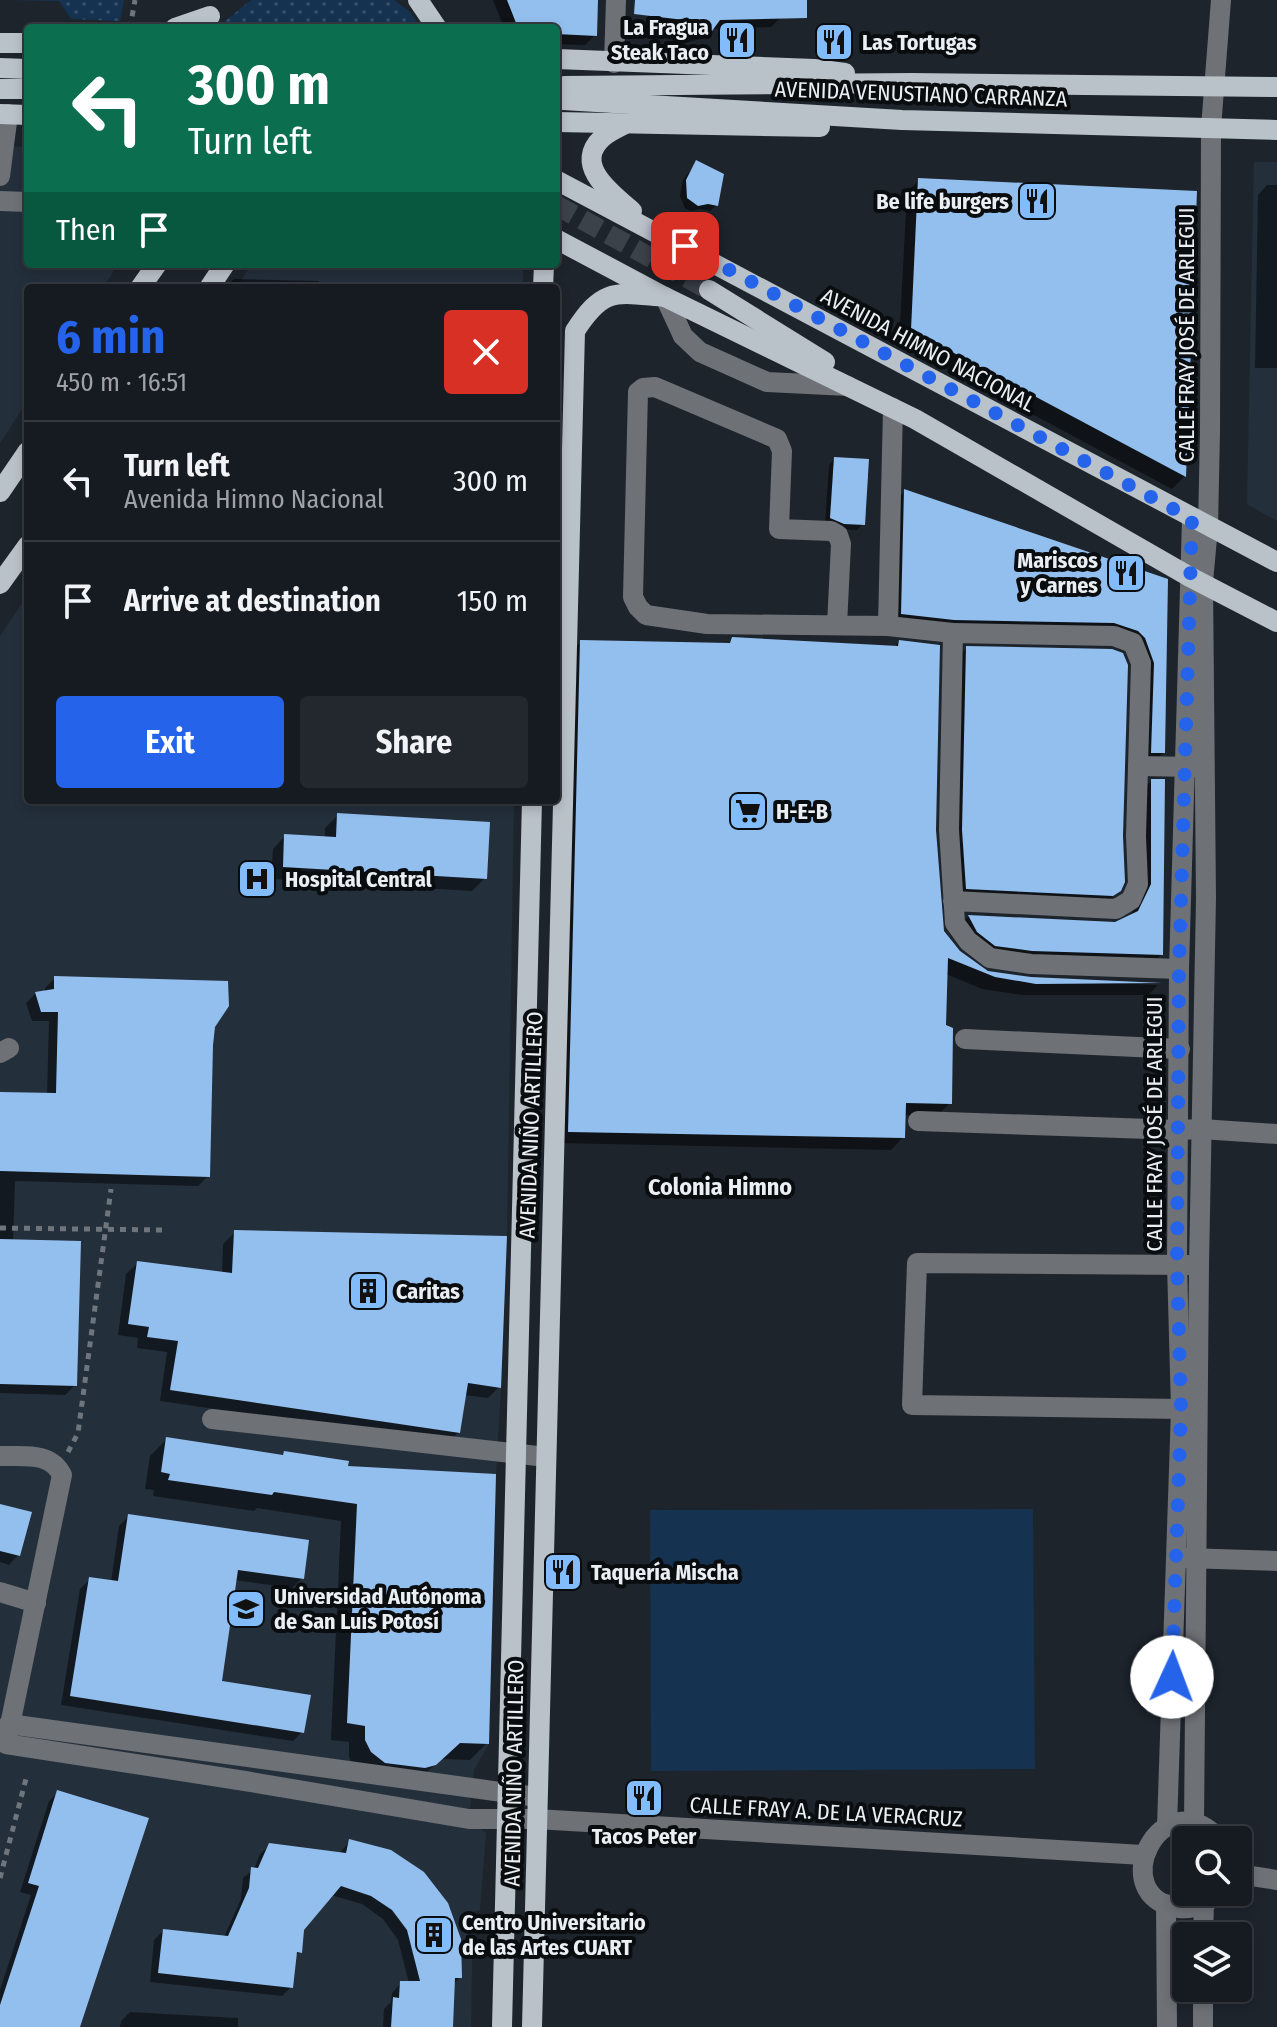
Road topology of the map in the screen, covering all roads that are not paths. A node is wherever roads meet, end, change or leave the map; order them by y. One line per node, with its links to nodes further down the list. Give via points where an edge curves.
1 (226, 0): 5 (main road)
2 (418, 0): 6 (main road)
3 (616, 0): 10 (street)
4 (1221, 0): 14 (street, CALLE FRAY JOSÉ DE ARLEGUI)
5 (207, 22)
6 (434, 24)
7 (0, 43): 8 (main road)
8 (24, 43)
9 (560, 59): 10 (main road)
10 (614, 63): 13 (main road, via 814,69)
11 (0, 68): 12 (main road)
12 (24, 69)
13 (912, 83): 14 (main road, AVENIDA VENUSTIANO CARRANZA); 19 (main road, AVENIDA VENUSTIANO CARRANZA, via 563,93)
14 (1212, 85): 15 (main road, AVENIDA VENUSTIANO CARRANZA); 22 (street, CALLE FRAY JOSÉ DE ARLEGUI)
15 (1277, 87)
16 (0, 89): 17 (main road)
17 (24, 89)
18 (12, 114): 24 (street)
19 (902, 120): 21 (main road, via 808,128); 22 (main road, AVENIDA VENUSTIANO CARRANZA)
20 (560, 122): 21 (main road)
21 (629, 122): 28 (main road, via 602,137 590,161 593,172)
22 (1211, 128): 23 (main road, AVENIDA VENUSTIANO CARRANZA); 37 (street, CALLE FRAY JOSÉ DE ARLEGUI, via 1210,432)
23 (1277, 130)
24 (0, 176)
25 (560, 182): 28 (main road, AVENIDA HIMNO NACIONAL)
26 (0, 201): 27 (street)
27 (24, 202)
28 (657, 231): 37 (main road, AVENIDA HIMNO NACIONAL)
29 (560, 241): 31 (main road)
30 (709, 290): 34 (main road)
31 (665, 297): 32 (main road); 32 (street, via 683,336 700,352 767,382); 52 (main road, AVENIDA NIÑO ARTILLERO, via 603,297 575,331)
32 (848, 386): 33 (main road)
33 (893, 408): 34 (main road); 44 (street)
34 (915, 419): 40 (main road)
35 (24, 457): 36 (main road)
36 (0, 492)
37 (1200, 523): 39 (main road, AVENIDA HIMNO NACIONAL); 40 (street, CALLE FRAY JOSÉ DE ARLEGUI)
38 (24, 551): 41 (main road)
39 (1277, 562)
40 (1196, 579): 42 (main road); 47 (street, CALLE FRAY JOSÉ DE ARLEGUI)
41 (0, 584)
42 (1277, 622)
43 (837, 625): 43 (street, via 707,624 646,615 638,607 633,597 638,392 655,387 777,439 782,451 779,529 831,531 841,544); 44 (street)
44 (888, 626): 45 (street)
45 (953, 633): 46 (street, via 1114,636 1133,643 1141,663); 53 (street)
46 (1138, 766): 47 (street); 53 (street, via 1138,884 1131,900 1116,909)
47 (1193, 767): 49 (street, CALLE FRAY JOSÉ DE ARLEGUI); 50 (street, CALLE FRAY JOSÉ DE ARLEGUI)
48 (532, 804): 51 (main road, AVENIDA NIÑO ARTILLERO)
49 (1181, 895): 50 (street); 54 (street, CALLE FRAY JOSÉ DE ARLEGUI)
50 (1206, 898): 58 (street, CALLE FRAY JOSÉ DE ARLEGUI)
51 (530, 900): 52 (main road); 65 (main road, AVENIDA NIÑO ARTILLERO)
52 (560, 901): 67 (main road, AVENIDA NIÑO ARTILLERO)
53 (953, 901): 54 (street, via 955,923 990,958)
54 (1179, 969): 56 (street, CALLE FRAY JOSÉ DE ARLEGUI)
55 (965, 1039): 56 (street)
56 (1180, 1049): 59 (street, CALLE FRAY JOSÉ DE ARLEGUI)
57 (918, 1121): 59 (street)
58 (1201, 1129): 59 (street); 60 (street); 62 (street, CALLE FRAY JOSÉ DE ARLEGUI)
59 (1179, 1130): 61 (street, CALLE FRAY JOSÉ DE ARLEGUI)
60 (1277, 1134)
61 (1177, 1264): 62 (street); 63 (street, CALLE FRAY JOSÉ DE ARLEGUI); 63 (street, via 917,1263 912,1405)
62 (1199, 1265): 69 (street, CALLE FRAY JOSÉ DE ARLEGUI)
63 (1181, 1409): 68 (street, CALLE FRAY JOSÉ DE ARLEGUI)
64 (212, 1419): 65 (street)
65 (516, 1454): 67 (street); 76 (main road, AVENIDA NIÑO ARTILLERO)
66 (0, 1456): 72 (street, via 43,1457 62,1475)
67 (546, 1457): 77 (main road, AVENIDA NIÑO ARTILLERO)
68 (1176, 1557): 69 (street); 81 (street, CALLE FRAY JOSÉ DE ARLEGUI)
69 (1197, 1559): 70 (street); 80 (street, CALLE FRAY JOSÉ DE ARLEGUI)
70 (1277, 1561)
71 (0, 1592): 72 (street)
72 (36, 1603): 73 (street)
73 (9, 1724): 74 (street); 75 (street, CALLE FRAY A. DE LA VERACRUZ, via 6,1744)
74 (251, 1758): 75 (street); 76 (street)
75 (245, 1781): 78 (street, CALLE FRAY A. DE LA VERACRUZ, via 469,1819)
76 (508, 1793): 77 (street); 78 (main road, AVENIDA NIÑO ARTILLERO)
77 (537, 1797): 79 (main road, AVENIDA NIÑO ARTILLERO)
78 (507, 1818): 79 (street, CALLE FRAY A. DE LA VERACRUZ); 89 (main road, AVENIDA NIÑO ARTILLERO)
79 (536, 1819): 83 (street, CALLE FRAY A. DE LA VERACRUZ); 90 (main road, AVENIDA NIÑO ARTILLERO)
80 (1194, 1823): 81 (street); 82 (street)
81 (1167, 1826): 83 (street, via 1156,1833)
82 (1199, 1826)
83 (1143, 1855): 86 (street, via 1146,1884)
84 (1252, 1876): 85 (street)
85 (1277, 1880)
86 (1166, 1904): 87 (street); 91 (street)
87 (1172, 1905)
88 (1203, 2002): 92 (street)
89 (502, 2027)
90 (532, 2027)
91 (1167, 2027)
92 (1203, 2027)

